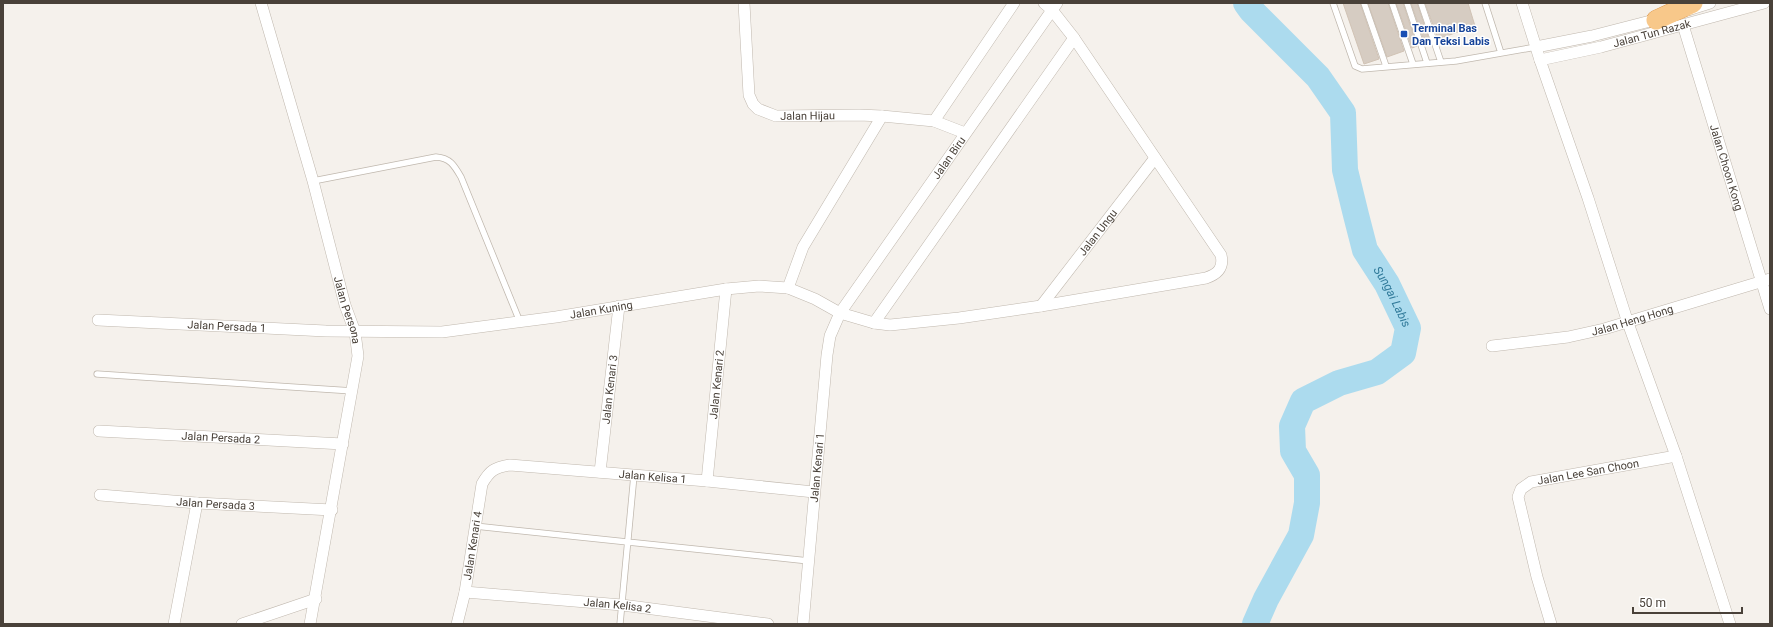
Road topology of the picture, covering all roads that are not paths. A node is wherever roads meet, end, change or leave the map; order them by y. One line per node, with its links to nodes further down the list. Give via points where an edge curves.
1 (261, 3): 29 (street, Jalan Persona)
2 (744, 3): 25 (street, Jalan Hijau, via 749,95 758,109 776,116)
3 (1014, 3): 26 (street)
4 (1333, 3): 24 (lane, via 1355,66 1362,69)
5 (1364, 3): 24 (lane)
6 (1392, 3): 23 (lane)
7 (1407, 3): 22 (lane)
8 (1421, 3): 21 (lane)
9 (1485, 3): 19 (lane)
10 (1522, 3): 18 (street)
11 (1693, 3): 15 (highway)
12 (1710, 3): 15 (street, Jalan Tun Razak)
13 (1764, 3): 16 (street, Jalan Tun Razak)
14 (1051, 5): 17 (street); 27 (street, Jalan Biru)
15 (1656, 20): 18 (street, Jalan Tun Razak)
16 (1683, 25): 20 (street, Jalan Tun Razak); 30 (street, Jalan Choon Kong)
17 (1074, 38): 28 (street); 39 (street)
18 (1536, 48): 19 (lane); 20 (street)
19 (1501, 53): 21 (lane)
20 (1540, 60): 40 (street)
21 (1441, 62): 22 (lane)
22 (1427, 63): 23 (lane)
23 (1413, 64): 24 (lane)
24 (1386, 66)
25 (882, 116): 26 (street, Jalan Hijau); 31 (street, via 803,247)
26 (934, 121): 27 (street, Jalan Hijau)
27 (965, 133): 36 (street, Jalan Biru)
28 (1155, 158): 34 (street, Jalan Ungu); 34 (street, Jalan Kuning, via 1221,255 1221,269 1214,276 1206,278)
29 (313, 181): 38 (lane, via 436,157 450,161 461,177); 41 (street, Jalan Persona)
30 (1766, 280): 35 (street, Jalan Choon Kong); 40 (street, Jalan Heng Hong)
31 (788, 288): 32 (street, Jalan Kuning, via 759,286); 36 (street, Jalan Kuning, via 816,299)
32 (726, 289): 33 (street, Jalan Kuning); 51 (street, Jalan Kenari 2)
33 (619, 306): 38 (street, Jalan Kuning); 49 (street, Jalan Kenari 3)
34 (1041, 306): 39 (street, Jalan Kuning, via 960,318 890,324)
35 (1770, 309)
36 (840, 313): 39 (street, Jalan Kuning); 52 (street, Jalan Kenari 1, via 830,336 827,354)
37 (98, 320): 41 (street, Jalan Persada 1)
38 (520, 322): 41 (street, Jalan Kuning, via 442,332)
39 (874, 322)
40 (1628, 323): 42 (street, Jalan Heng Hong, via 1568,337); 47 (street)
41 (355, 332): 44 (street, Jalan Persona, via 358,356)
42 (1492, 346)
43 (98, 374): 44 (lane)
44 (353, 391): 46 (street, Jalan Persona)
45 (99, 431): 46 (street, Jalan Persada 2)
46 (343, 444): 55 (street, Jalan Persona)
47 (1676, 456): 69 (street, Jalan Lee San Choon, via 1531,482 1521,489 1518,497 1521,512); 70 (street)
48 (492, 470): 49 (street, Jalan Kelisa 1, via 510,465); 56 (street, Jalan Kenari 4, via 482,484)
49 (600, 472): 50 (street, Jalan Kelisa 1)
50 (634, 475): 51 (street, Jalan Kelisa 1); 57 (lane)
51 (707, 481): 52 (street, Jalan Kelisa 1)
52 (814, 492): 58 (street, Jalan Kenari 1)
53 (100, 495): 54 (street, Jalan Persada 3)
54 (197, 503): 55 (street, Jalan Persada 3); 62 (street)
55 (332, 510): 60 (street, Jalan Persona)
56 (475, 526): 57 (lane); 59 (street, Jalan Kenari 4)
57 (627, 541): 58 (lane); 61 (lane)
58 (809, 561): 68 (street, Jalan Kenari 1)
59 (465, 592): 61 (street, Jalan Kelisa 2); 65 (street, Jalan Kenari 4)
60 (316, 599): 63 (street); 64 (street, Jalan Persona)
61 (622, 605): 66 (lane); 67 (street, Jalan Kelisa 2)
62 (174, 624)
63 (242, 624)
64 (310, 624)
65 (457, 624)
66 (620, 624)
67 (768, 624)
68 (803, 624)
69 (1551, 624)
70 (1730, 624)

